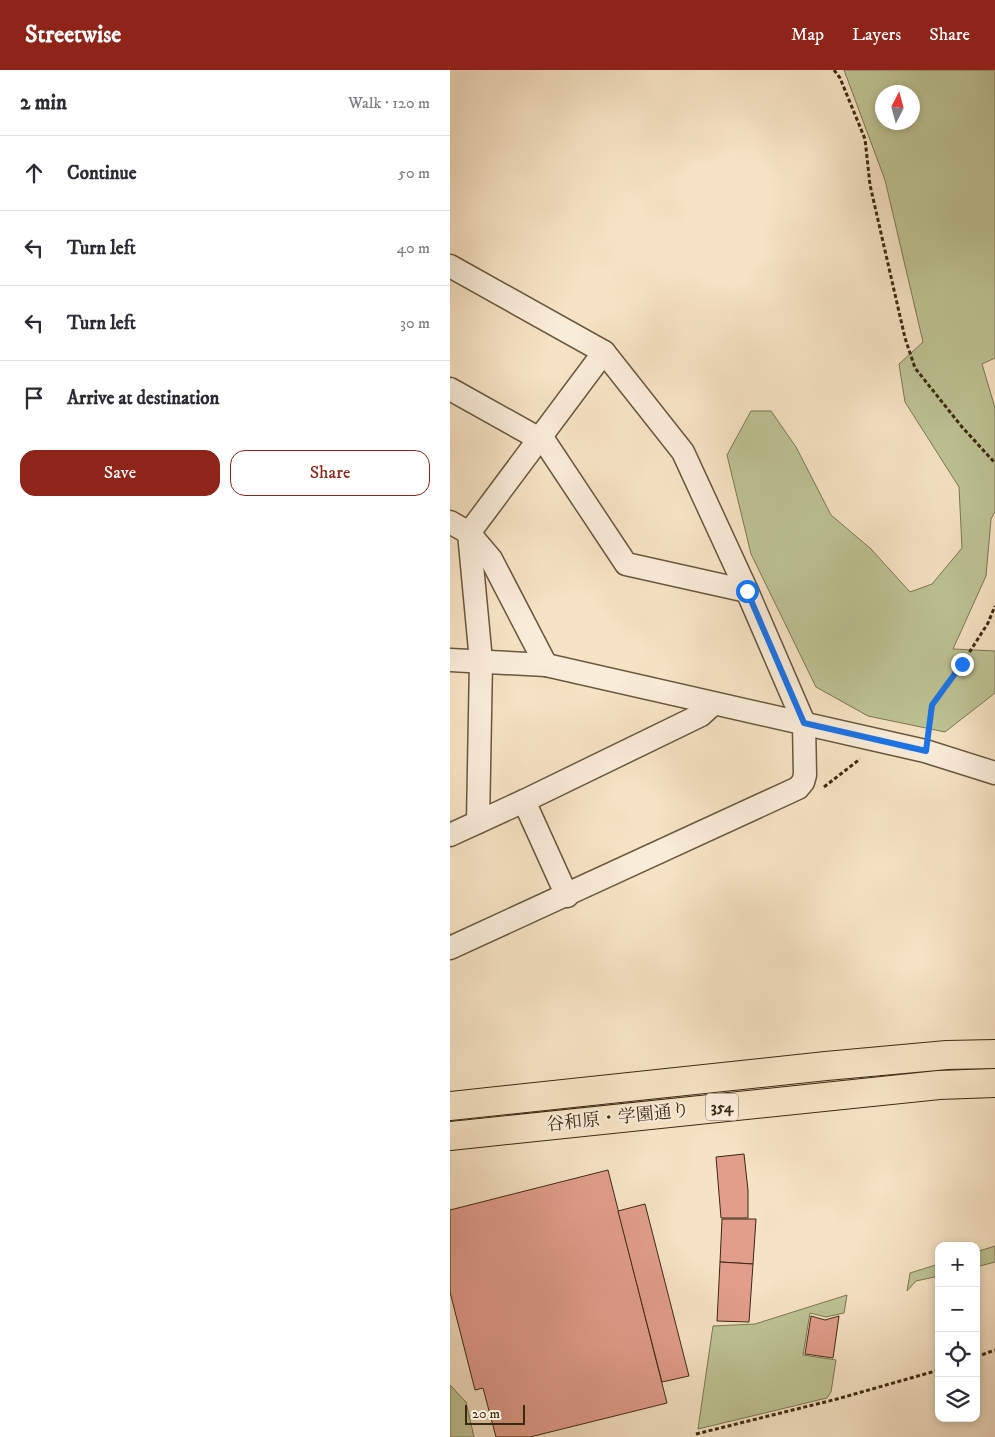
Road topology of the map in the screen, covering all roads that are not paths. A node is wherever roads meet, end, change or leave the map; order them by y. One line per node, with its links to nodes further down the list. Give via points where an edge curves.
1 (450, 266): 2 (street)
2 (604, 352): 4 (street); 6 (street, via 683,452)
3 (450, 389): 4 (street)
4 (537, 438): 5 (street); 6 (street, via 544,442 626,564)
5 (459, 527): 8 (street); 9 (street, via 491,559)
6 (747, 591): 11 (street)
7 (450, 660): 8 (street)
8 (481, 661): 9 (street); 14 (street)
9 (546, 665): 10 (street)
10 (713, 704): 11 (street); 13 (street, via 702,715)
11 (804, 723): 12 (street, via 926,751); 16 (street, via 805,775 798,788)
12 (995, 773)
13 (524, 801): 14 (street); 16 (street)
14 (478, 822): 15 (street)
15 (450, 835)
16 (566, 896): 17 (street)
17 (450, 948)
18 (995, 1054): 20 (highway, 谷和原・学園通り / 354, via 826,1066)
19 (995, 1083): 21 (highway, 谷和原・学園通り / 354, via 939,1085)
20 (450, 1106)
21 (450, 1136)

